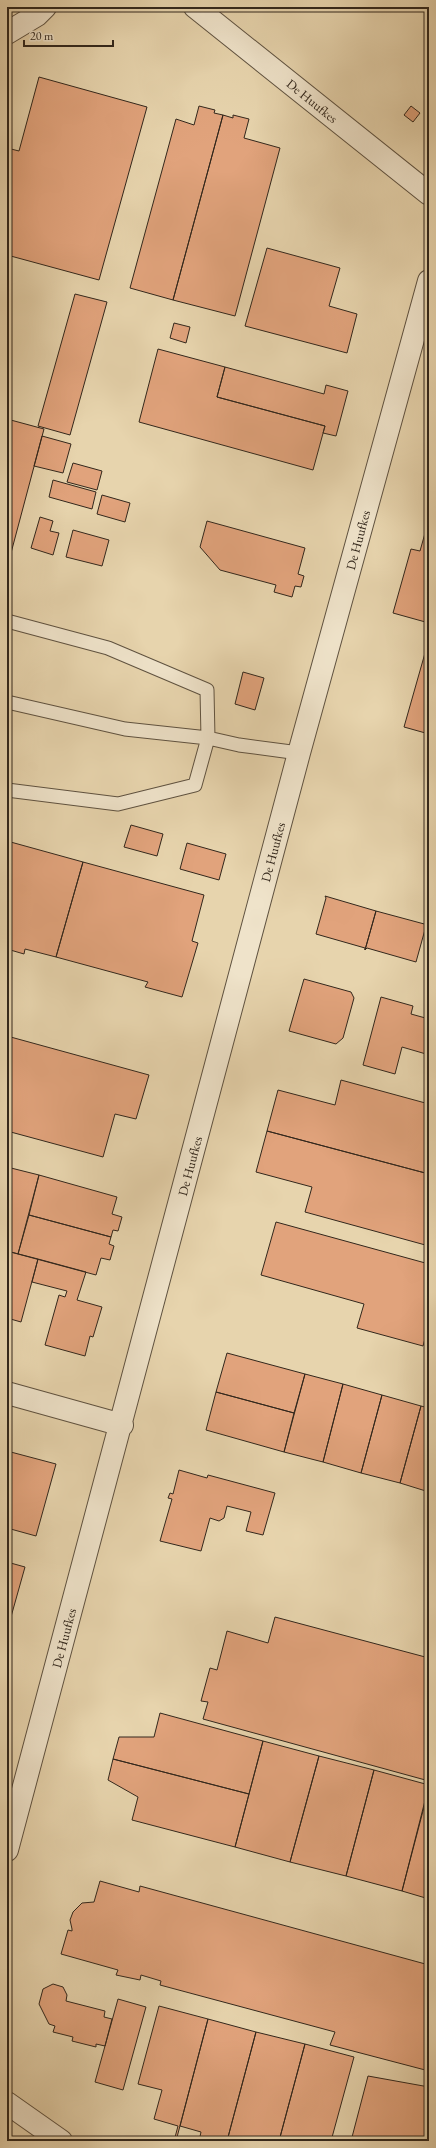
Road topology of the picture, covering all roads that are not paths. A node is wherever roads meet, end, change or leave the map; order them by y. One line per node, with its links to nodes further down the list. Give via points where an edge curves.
1 (45, 7): 3 (street)
2 (195, 7): 4 (street, De Huufkes)
3 (7, 33)
4 (429, 194)
5 (429, 281): 9 (street, De Huufkes)
6 (7, 621): 8 (lane, via 108,648 207,690)
7 (7, 702): 8 (lane, via 125,729)
8 (208, 738): 9 (lane); 10 (lane, via 195,785 118,804)
9 (299, 754): 12 (street, De Huufkes)
10 (7, 790)
11 (7, 1393): 12 (street)
12 (122, 1425): 13 (street, De Huufkes)
13 (7, 1850)
14 (7, 2103): 15 (street)
15 (61, 2141)

